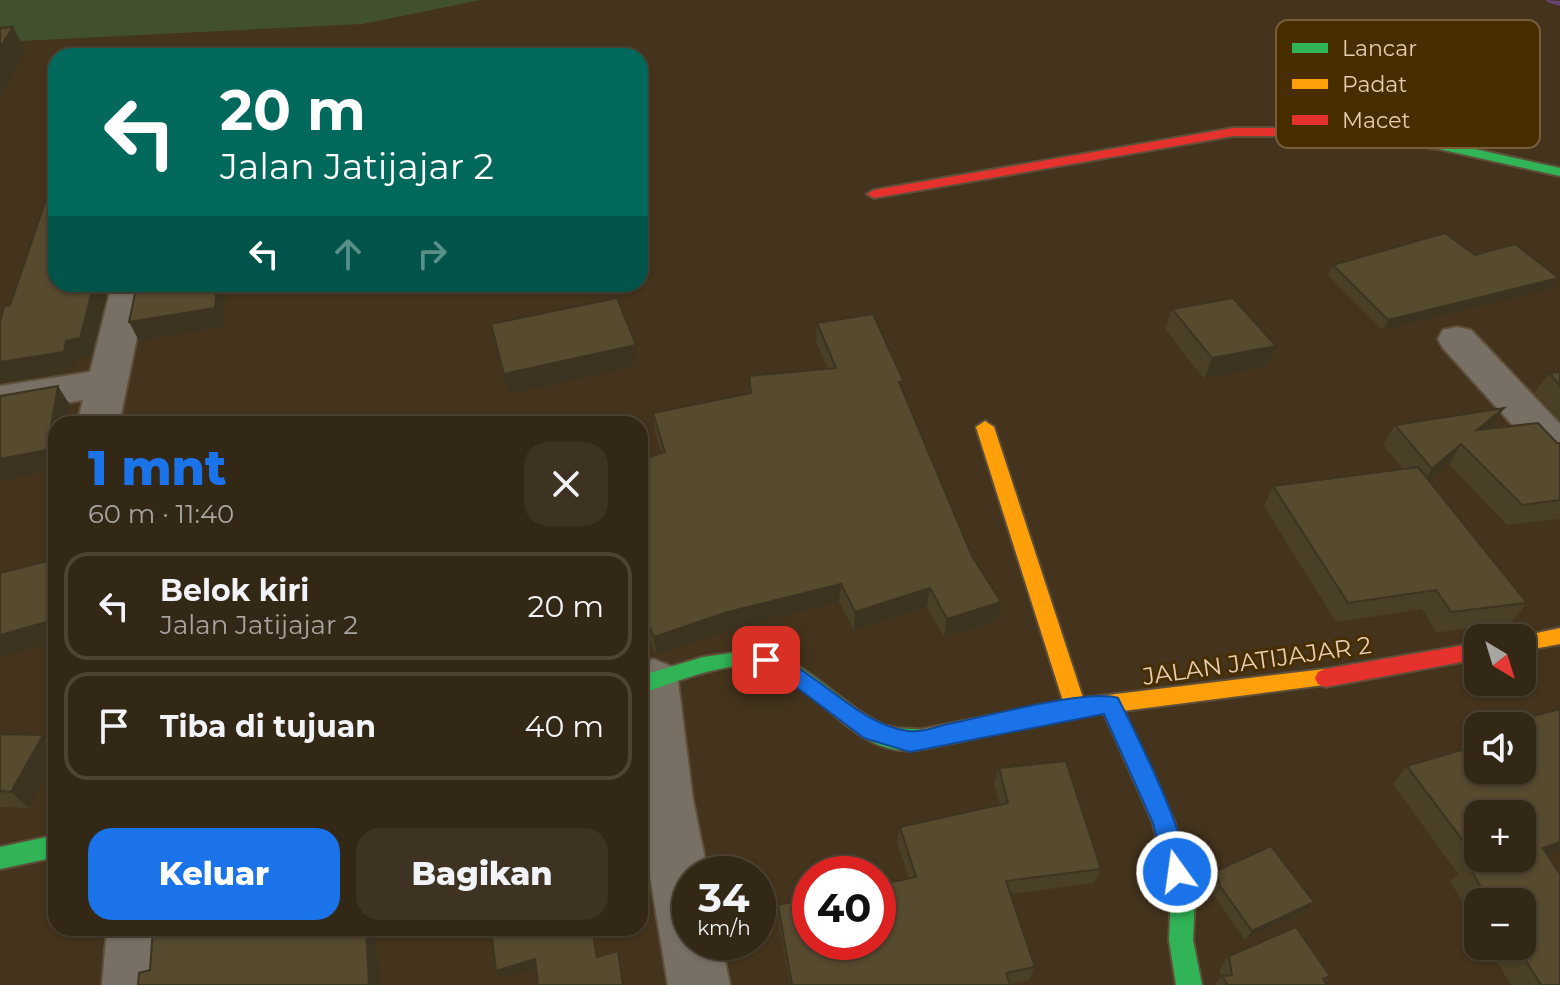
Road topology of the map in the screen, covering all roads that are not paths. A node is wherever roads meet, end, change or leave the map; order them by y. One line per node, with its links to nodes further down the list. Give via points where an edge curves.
1 (1276, 127): 4 (street)
2 (1446, 148): 3 (street)
3 (1560, 172)
4 (874, 194)
5 (128, 292): 7 (street)
6 (1457, 339): 11 (street)
7 (105, 383): 8 (street); 9 (street)
8 (0, 400)
9 (99, 416)
10 (985, 427): 18 (street)
11 (1560, 450)
12 (1560, 636): 13 (street)
13 (1536, 640)
14 (1464, 653): 17 (street, JALAN JATIJAJAR 2, via 1297,683)
15 (648, 683): 18 (street, JALAN JATIJAJAR 2, via 718,661 766,660 799,677 872,731 910,742)
16 (648, 690): 20 (street)
17 (1111, 704): 18 (street, JALAN JATIJAJAR 2); 26 (street, via 1164,823 1183,897 1181,940)
18 (1076, 708)
19 (48, 848): 21 (street)
20 (675, 856)
21 (0, 858)
22 (136, 936): 24 (street)
23 (694, 960): 25 (street)
24 (133, 985)
25 (699, 985)
26 (1189, 985)

